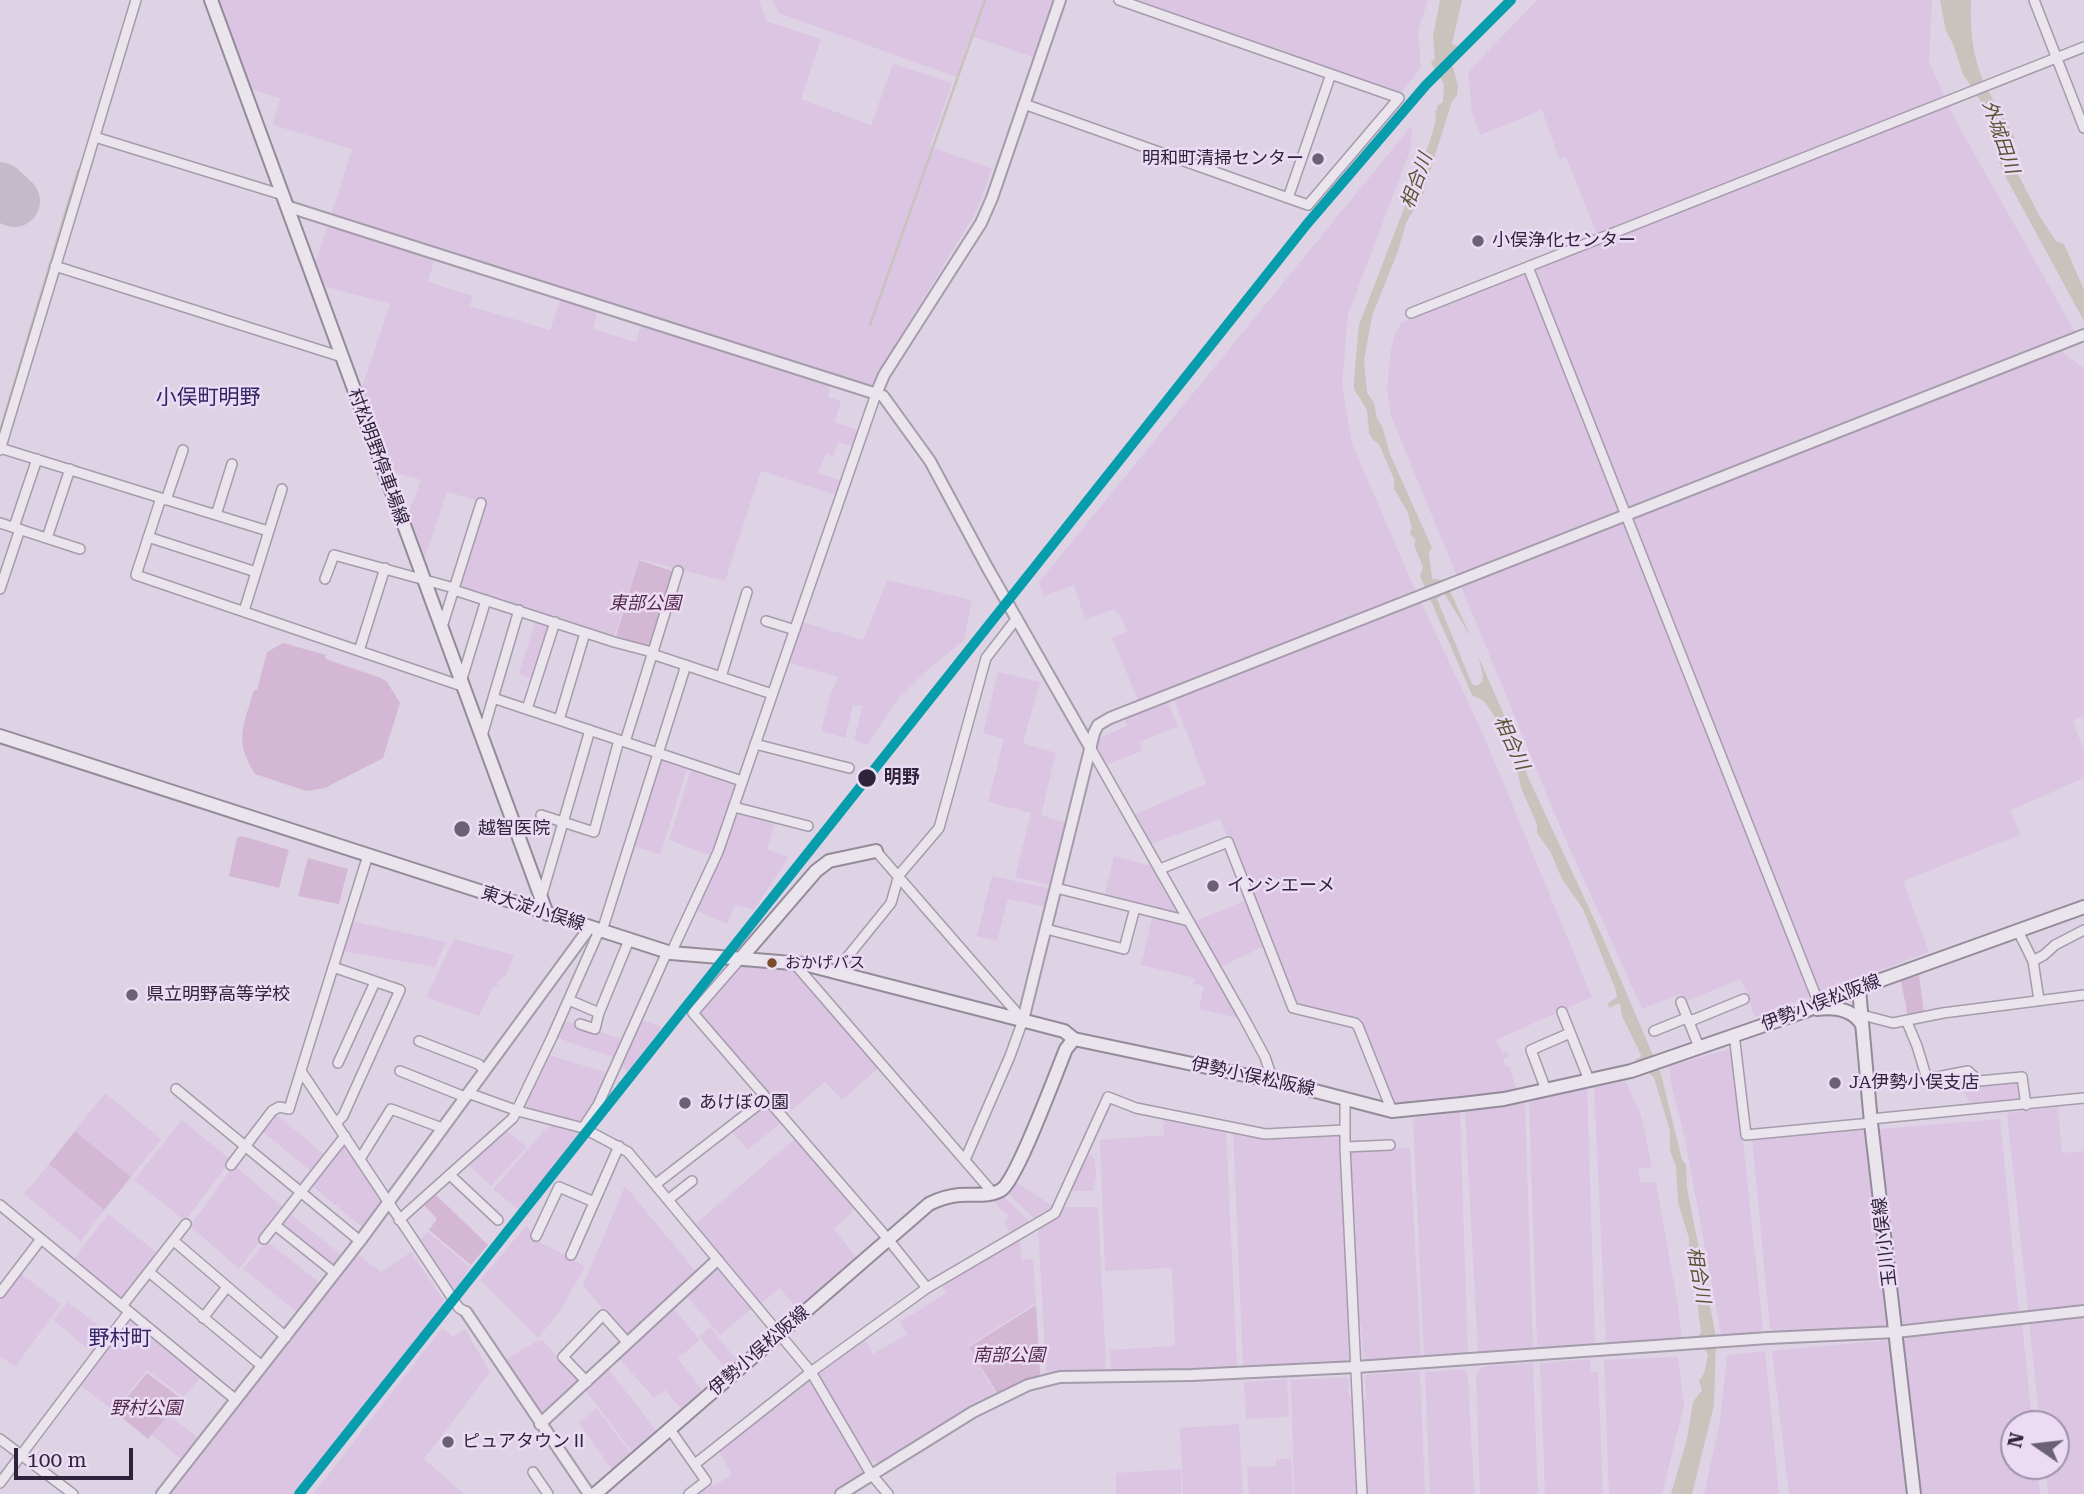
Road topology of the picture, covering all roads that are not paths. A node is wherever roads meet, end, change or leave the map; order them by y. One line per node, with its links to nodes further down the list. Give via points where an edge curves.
1 (136, 0): 11 (street)
2 (211, 0): 13 (main road, 村松明野停車場線)
3 (1060, 0): 9 (street)
4 (1119, 0): 8 (street)
5 (2034, 0): 7 (street)
6 (2084, 47): 7 (street)
7 (2057, 58): 10 (street); 15 (street)
8 (1331, 74): 12 (street); 12 (street, via 1399,98 1308,205)
9 (1024, 104): 12 (street); 19 (street, via 981,223)
10 (2084, 128)
11 (94, 137): 13 (street); 14 (street)
12 (1287, 198)
13 (284, 201): 18 (main road, 村松明野停車場線); 19 (street)
14 (55, 266): 18 (street); 20 (street)
15 (1528, 267): 16 (street); 28 (street)
16 (1411, 313)
17 (2083, 335): 28 (street)
18 (342, 357): 40 (main road, 村松明野停車場線)
19 (876, 394): 47 (street, via 883,396 930,461); 51 (street)
20 (0, 449): 22 (street)
21 (183, 450): 26 (street)
22 (37, 459): 24 (street); 31 (street)
23 (232, 464): 29 (street)
24 (70, 469): 26 (street); 34 (street)
25 (282, 489): 32 (street)
26 (163, 499): 29 (street); 33 (street)
27 (481, 503): 42 (street)
28 (1627, 514): 67 (street, via 1110,718 1098,725); 103 (street)
29 (216, 515): 32 (street)
30 (0, 523): 31 (street)
31 (17, 528): 34 (street); 41 (street)
32 (268, 531): 38 (street)
33 (148, 537): 38 (street); 46 (street, via 136,575)
34 (47, 538): 35 (street)
35 (80, 549)
36 (384, 568): 39 (street, via 334,555); 40 (street); 53 (street)
37 (678, 571): 54 (street)
38 (256, 572): 46 (street)
39 (325, 579)
40 (424, 579): 42 (street); 50 (main road, 村松明野停車場線)
41 (0, 589)
42 (454, 589): 44 (street); 50 (street)
43 (747, 592): 56 (street)
44 (486, 600): 45 (street); 57 (street)
45 (519, 610): 49 (street); 59 (street)
46 (244, 611): 53 (street)
47 (1017, 618): 67 (street); 78 (street, via 986,659 939,828)
48 (766, 621): 51 (street)
49 (555, 622): 52 (street); 60 (street)
50 (441, 628): 57 (main road, 村松明野停車場線)
51 (795, 630): 58 (street)
52 (585, 633): 54 (street); 61 (street)
53 (359, 651): 57 (street)
54 (652, 654): 55 (street); 65 (street)
55 (686, 665): 56 (street); 68 (street)
56 (720, 677): 58 (street)
57 (462, 684): 64 (main road, 村松明野停車場線)
58 (772, 694): 66 (street)
59 (493, 698): 60 (street); 64 (street)
60 (527, 709): 61 (street)
61 (558, 720): 62 (street)
62 (590, 730): 65 (street); 73 (street)
63 (0, 736): 76 (main road, 東大淀小俣線)
64 (481, 738): 80 (main road, 村松明野停車場線)
65 (622, 741): 68 (street); 73 (street, via 594,832)
66 (755, 744): 69 (street); 70 (street)
67 (1091, 749): 77 (street); 79 (street)
68 (657, 752): 70 (street); 86 (street)
69 (849, 768)
70 (742, 780): 71 (street)
71 (734, 807): 74 (street); 90 (street, via 718,852)
72 (541, 815): 73 (street)
73 (564, 822): 80 (street)
74 (808, 827)
75 (876, 851): 78 (street); 91 (main road, via 829,861 816,871)
76 (368, 855): 83 (main road, 東大淀小俣線); 94 (street)
77 (1160, 869): 84 (street); 132 (street, via 1228,842 1293,1008 1358,1026)
78 (899, 875): 95 (street, via 891,903); 108 (street)
79 (1056, 888): 82 (street); 85 (street)
80 (541, 898): 83 (main road, 村松明野停車場線)
81 (2084, 907): 88 (main road, 伊勢小俣松阪線)
82 (1135, 908): 84 (street); 85 (street, via 1124,949)
83 (547, 914): 86 (main road, 東大淀小俣線)
84 (1189, 921): 123 (street, via 1265,1057)
85 (1046, 929): 108 (street)
86 (597, 930): 89 (main road, 東大淀小俣線); 100 (street); 119 (street)
87 (2084, 930): 92 (street)
88 (2018, 931): 92 (street); 97 (main road, 伊勢小俣松阪線)
89 (629, 940): 90 (main road, 東大淀小俣線); 106 (street)
90 (669, 953): 91 (main road, 東大淀小俣線); 136 (street)
91 (741, 958): 93 (main road, 東大淀小俣線); 127 (street, via 693,1013)
92 (2033, 961): 101 (street)
93 (794, 963): 95 (main road, 東大淀小俣線); 144 (street)
94 (333, 967): 96 (street); 120 (street)
95 (836, 971): 108 (main road, 東大淀小俣線)
96 (375, 982): 118 (street); 134 (street, via 400,990)
97 (1859, 989): 103 (main road, 伊勢小俣松阪線); 109 (main road, 玉川小俣線)
98 (2084, 995): 101 (street)
99 (1744, 999): 107 (street)
100 (569, 1000): 106 (street); 131 (street)
101 (2039, 1000): 110 (street)
102 (1681, 1002): 107 (street)
103 (1819, 1004): 104 (main road, 伊勢小俣松阪線)
104 (1805, 1010): 109 (main road, via 1830,1008); 114 (main road, 伊勢小俣松阪線)
105 (1562, 1012): 113 (street)
106 (599, 1013): 111 (street, via 595,1029)
107 (1689, 1018): 112 (street); 117 (street)
108 (1023, 1020): 115 (main road, 東大淀小俣線, via 1064,1031); 144 (street)
109 (1863, 1022): 110 (street); 133 (main road, 玉川小俣線)
110 (1907, 1022): 130 (street, via 1927,1079 1968,1071 1979,1081 2022,1077)
111 (580, 1024)
112 (1654, 1031)
113 (1570, 1033): 122 (street); 125 (street, via 1531,1050)
114 (1734, 1034): 117 (main road, 伊勢小俣松阪線); 133 (street, via 1745,1135)
115 (1074, 1039): 123 (main road, 伊勢小俣松阪線); 150 (main road, via 1012,1178)
116 (419, 1041): 119 (street)
117 (1699, 1047): 122 (main road, 伊勢小俣松阪線)
118 (338, 1063)
119 (485, 1070): 126 (street)
120 (301, 1071): 134 (street); 139 (street, via 289,1109 272,1111)
121 (400, 1071): 126 (street)
122 (1590, 1080): 125 (main road, 伊勢小俣松阪線)
123 (1273, 1081): 128 (main road, 伊勢小俣松阪線)
124 (176, 1089): 139 (street)
125 (1546, 1090): 132 (main road, 伊勢小俣松阪線)
126 (467, 1095): 131 (street); 135 (street)
127 (767, 1098): 148 (street); 162 (street)
128 (1345, 1098): 132 (main road, 伊勢小俣松阪線); 137 (street)
129 (2084, 1098): 130 (street)
130 (2026, 1105): 133 (street)
131 (518, 1111): 136 (street); 146 (street)
132 (1392, 1111)
133 (1871, 1121): 176 (main road, 玉川小俣線)
134 (336, 1123): 138 (street)
135 (442, 1128): 143 (street, via 391,1109); 152 (street)
136 (583, 1128): 141 (street)
137 (1344, 1130): 142 (street); 170 (street, via 1265,1134 1136,1108 1108,1097 1055,1213)
138 (345, 1136): 143 (street); 149 (street)
139 (246, 1145): 145 (street); 149 (street)
140 (1390, 1145): 142 (street)
141 (619, 1146): 148 (street); 153 (street)
142 (1345, 1147): 181 (street)
143 (360, 1159): 152 (street)
144 (965, 1160): 150 (street)
145 (231, 1165)
146 (450, 1175): 155 (street); 156 (street)
147 (692, 1181): 151 (street)
148 (656, 1184): 151 (street)
149 (301, 1191): 158 (street); 164 (street)
150 (993, 1193): 162 (main road, 伊勢小俣松阪線, via 941,1198)
151 (669, 1199): 166 (street)
152 (388, 1201): 155 (street); 164 (street)
153 (594, 1202): 159 (street, via 559,1187); 165 (street)
154 (0, 1205): 160 (street)
155 (399, 1220): 174 (street)
156 (498, 1220)
157 (186, 1224): 163 (street)
158 (275, 1225): 161 (street); 168 (street)
159 (536, 1236)
160 (41, 1239): 171 (street); 172 (street)
161 (264, 1239)
162 (888, 1239): 170 (street); 177 (main road, 伊勢小俣松阪線)
163 (174, 1241): 167 (street); 169 (street)
164 (360, 1241): 168 (street)
165 (571, 1255)
166 (717, 1260): 177 (street); 179 (street)
167 (149, 1272): 172 (street); 175 (street)
168 (335, 1273): 178 (street)
169 (227, 1287): 175 (street); 178 (street)
170 (927, 1288): 182 (street)
171 (0, 1293)
172 (125, 1309): 184 (street); 188 (street)
173 (2084, 1311): 176 (street)
174 (466, 1312): 185 (street)
175 (203, 1318): 180 (street)
176 (1896, 1332): 181 (street); 202 (main road, 玉川小俣線)
177 (778, 1334): 182 (street); 186 (main road, 伊勢小俣松阪線)
178 (286, 1337): 180 (street)
179 (627, 1342): 183 (street); 183 (street, via 603,1315 563,1357)
180 (262, 1366): 184 (street)
181 (1356, 1367): 191 (street, via 1051,1379 1011,1392 973,1412); 201 (street)
182 (811, 1372): 189 (street); 191 (street)
183 (587, 1382): 185 (street)
184 (236, 1400): 194 (street)
185 (540, 1424): 196 (street)
186 (669, 1428): 189 (street); 197 (main road, 伊勢小俣松阪線)
187 (0, 1439): 188 (street)
188 (22, 1455): 192 (street); 193 (street)
189 (695, 1464): 198 (street, via 706,1481)
190 (533, 1472): 195 (street)
191 (871, 1474): 199 (street); 200 (street)
192 (0, 1483)
193 (72, 1494)
194 (162, 1494)
195 (548, 1494)
196 (589, 1494)
197 (595, 1494)
198 (689, 1494)
199 (841, 1494)
200 (888, 1494)
201 (1362, 1494)
202 (1913, 1494)

